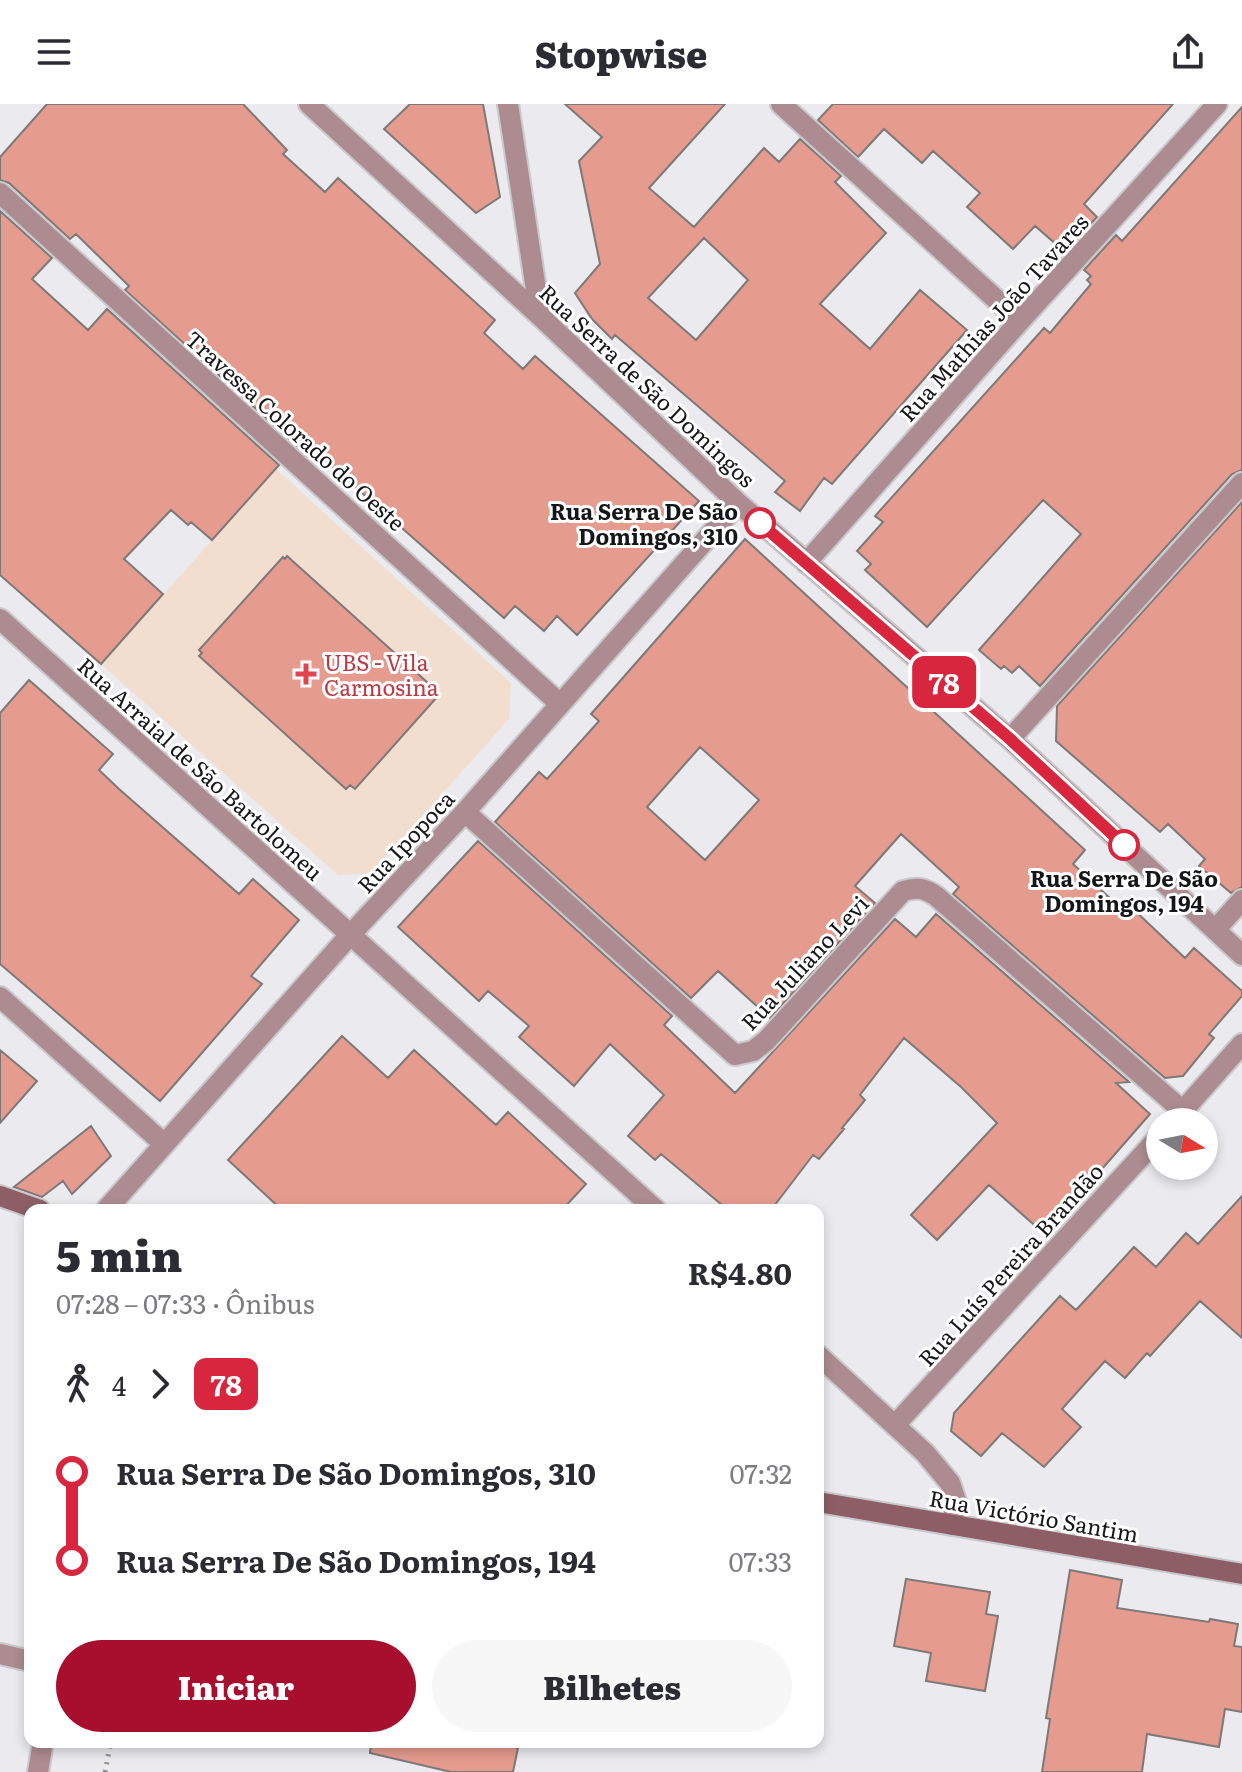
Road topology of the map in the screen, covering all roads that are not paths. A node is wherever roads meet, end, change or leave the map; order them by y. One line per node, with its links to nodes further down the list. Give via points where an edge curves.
1 (309, 104): 6 (street, Rua Serra de São Domingos)
2 (508, 104): 6 (street)
3 (781, 104): 7 (street)
4 (1217, 104): 7 (street, Rua Mathias João Tavares)
5 (0, 193): 12 (street, Travessa Colorado do Oeste)
6 (540, 316): 9 (street, Rua Serra de São Domingos)
7 (1020, 321): 10 (street, Rua Mathias João Tavares)
8 (1242, 483): 13 (street)
9 (738, 503): 10 (street, Rua Serra de São Domingos); 12 (street, Rua Ipopoca)
10 (806, 563): 13 (street, Rua Serra de São Domingos)
11 (0, 619): 17 (street, Rua Arraial de São Bartolomeu)
12 (559, 703): 14 (street, Rua Ipopoca)
13 (1010, 739): 16 (street, Rua Serra de São Domingos)
14 (465, 812): 17 (street, Rua Ipopoca); 21 (street, Rua Juliano Levi, via 735,1055 766,1041 903,891 926,889)
15 (1242, 900): 16 (street)
16 (1215, 930): 18 (street, Rua Serra de São Domingos)
17 (350, 935): 23 (street, Rua Ipopoca); 28 (street, Rua Arraial de São Bartolomeu)
18 (1242, 955)
19 (0, 997): 23 (street)
20 (1242, 1044): 22 (street)
21 (1169, 1108)
22 (1185, 1108)
23 (163, 1143): 27 (street, Rua Ipopoca)
24 (1146, 1151): 30 (street, Rua Luís Pereira Brandão)
25 (0, 1196): 26 (street)
26 (24, 1204)
27 (111, 1204)
28 (649, 1204)
29 (824, 1360): 30 (street)
30 (895, 1425): 32 (street, via 950,1483 956,1501)
31 (824, 1503): 32 (street, Rua Victório Santim)
32 (952, 1525): 33 (street, Rua Victório Santim)
33 (1242, 1574)
34 (0, 1654): 35 (street)
35 (24, 1660)
36 (42, 1748): 37 (street)
37 (38, 1772)

